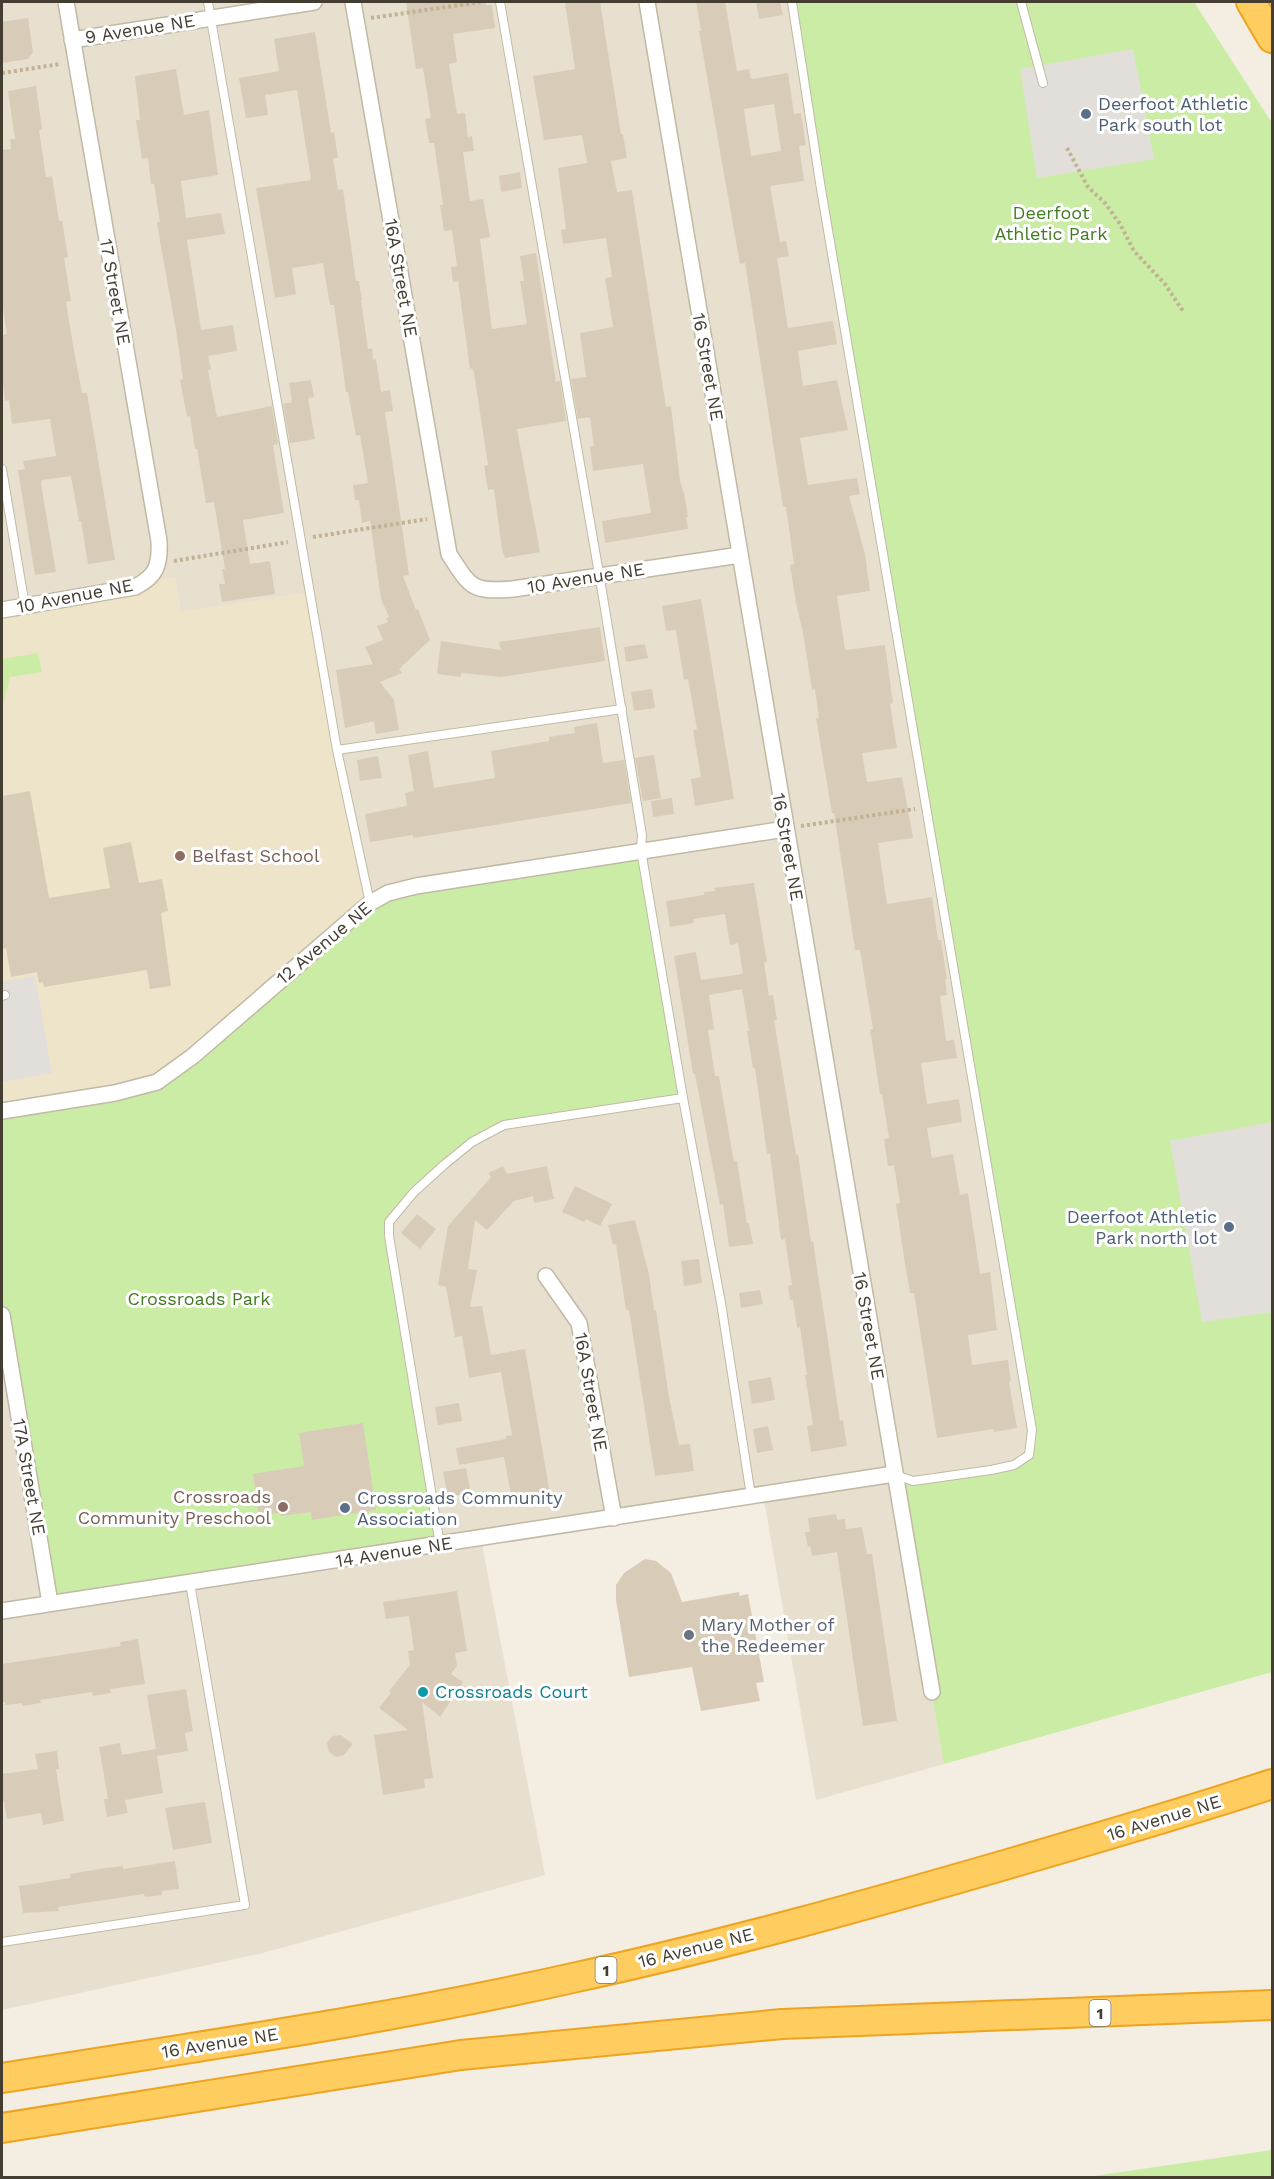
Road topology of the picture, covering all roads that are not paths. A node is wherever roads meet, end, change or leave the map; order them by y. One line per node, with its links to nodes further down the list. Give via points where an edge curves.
1 (66, 2): 12 (street, 17 Street NE)
2 (208, 2): 10 (lane)
3 (314, 2): 10 (street, 9 Avenue NE)
4 (352, 2): 15 (street, 16A Street NE)
5 (500, 2): 17 (lane)
6 (647, 2): 16 (street, 16 Street NE)
7 (792, 2): 30 (lane, via 1030,1418 1029,1455 1014,1466 914,1481)
8 (1021, 2): 13 (lane)
9 (1251, 2): 11 (highway)
10 (211, 19): 12 (street, 9 Avenue NE); 22 (lane)
11 (1272, 38)
12 (72, 40): 18 (street, 17 Street NE, via 159,541 159,564)
13 (1042, 83)
14 (2, 469): 19 (lane)
15 (449, 554): 17 (street, 10 Avenue NE, via 468,583 488,591)
16 (740, 555): 17 (street, 10 Avenue NE); 23 (street, 16 Street NE)
17 (599, 577): 21 (lane)
18 (148, 580): 19 (street, 10 Avenue NE, via 121,591)
19 (25, 606): 20 (street, 10 Avenue NE)
20 (2, 610)
21 (622, 709): 22 (lane); 24 (lane)
22 (337, 750): 25 (lane)
23 (785, 828): 24 (street, 12 Avenue NE); 30 (street, 16 Street NE)
24 (641, 850): 25 (street, 12 Avenue NE, via 416,886 388,893); 26 (lane)
25 (370, 903): 27 (street, 12 Avenue NE, via 193,1056 157,1082 115,1093)
26 (682, 1098): 31 (lane); 33 (lane, via 504,1125 472,1142 445,1164 389,1222)
27 (2, 1111)
28 (546, 1276): 32 (street, 16A Street NE, via 579,1323)
29 (2, 1314): 35 (street, 17A Street NE)
30 (894, 1474): 31 (street, 14 Avenue NE); 37 (street, 16 Street NE)
31 (752, 1496): 32 (street, 14 Avenue NE)
32 (614, 1518): 33 (street, 14 Avenue NE)
33 (440, 1545): 34 (street, 14 Avenue NE)
34 (190, 1583): 35 (street, 14 Avenue NE); 39 (lane, via 245,1905)
35 (50, 1603): 36 (street, 14 Avenue NE)
36 (2, 1611)
37 (932, 1692)
38 (1272, 1784): 41 (highway, 16 Avenue NE / 1, via 922,1889 577,1977 350,2021)
39 (2, 1942)
40 (1272, 2005): 42 (highway, 1, via 782,2024 473,2053)
41 (2, 2078)
42 (2, 2128)

